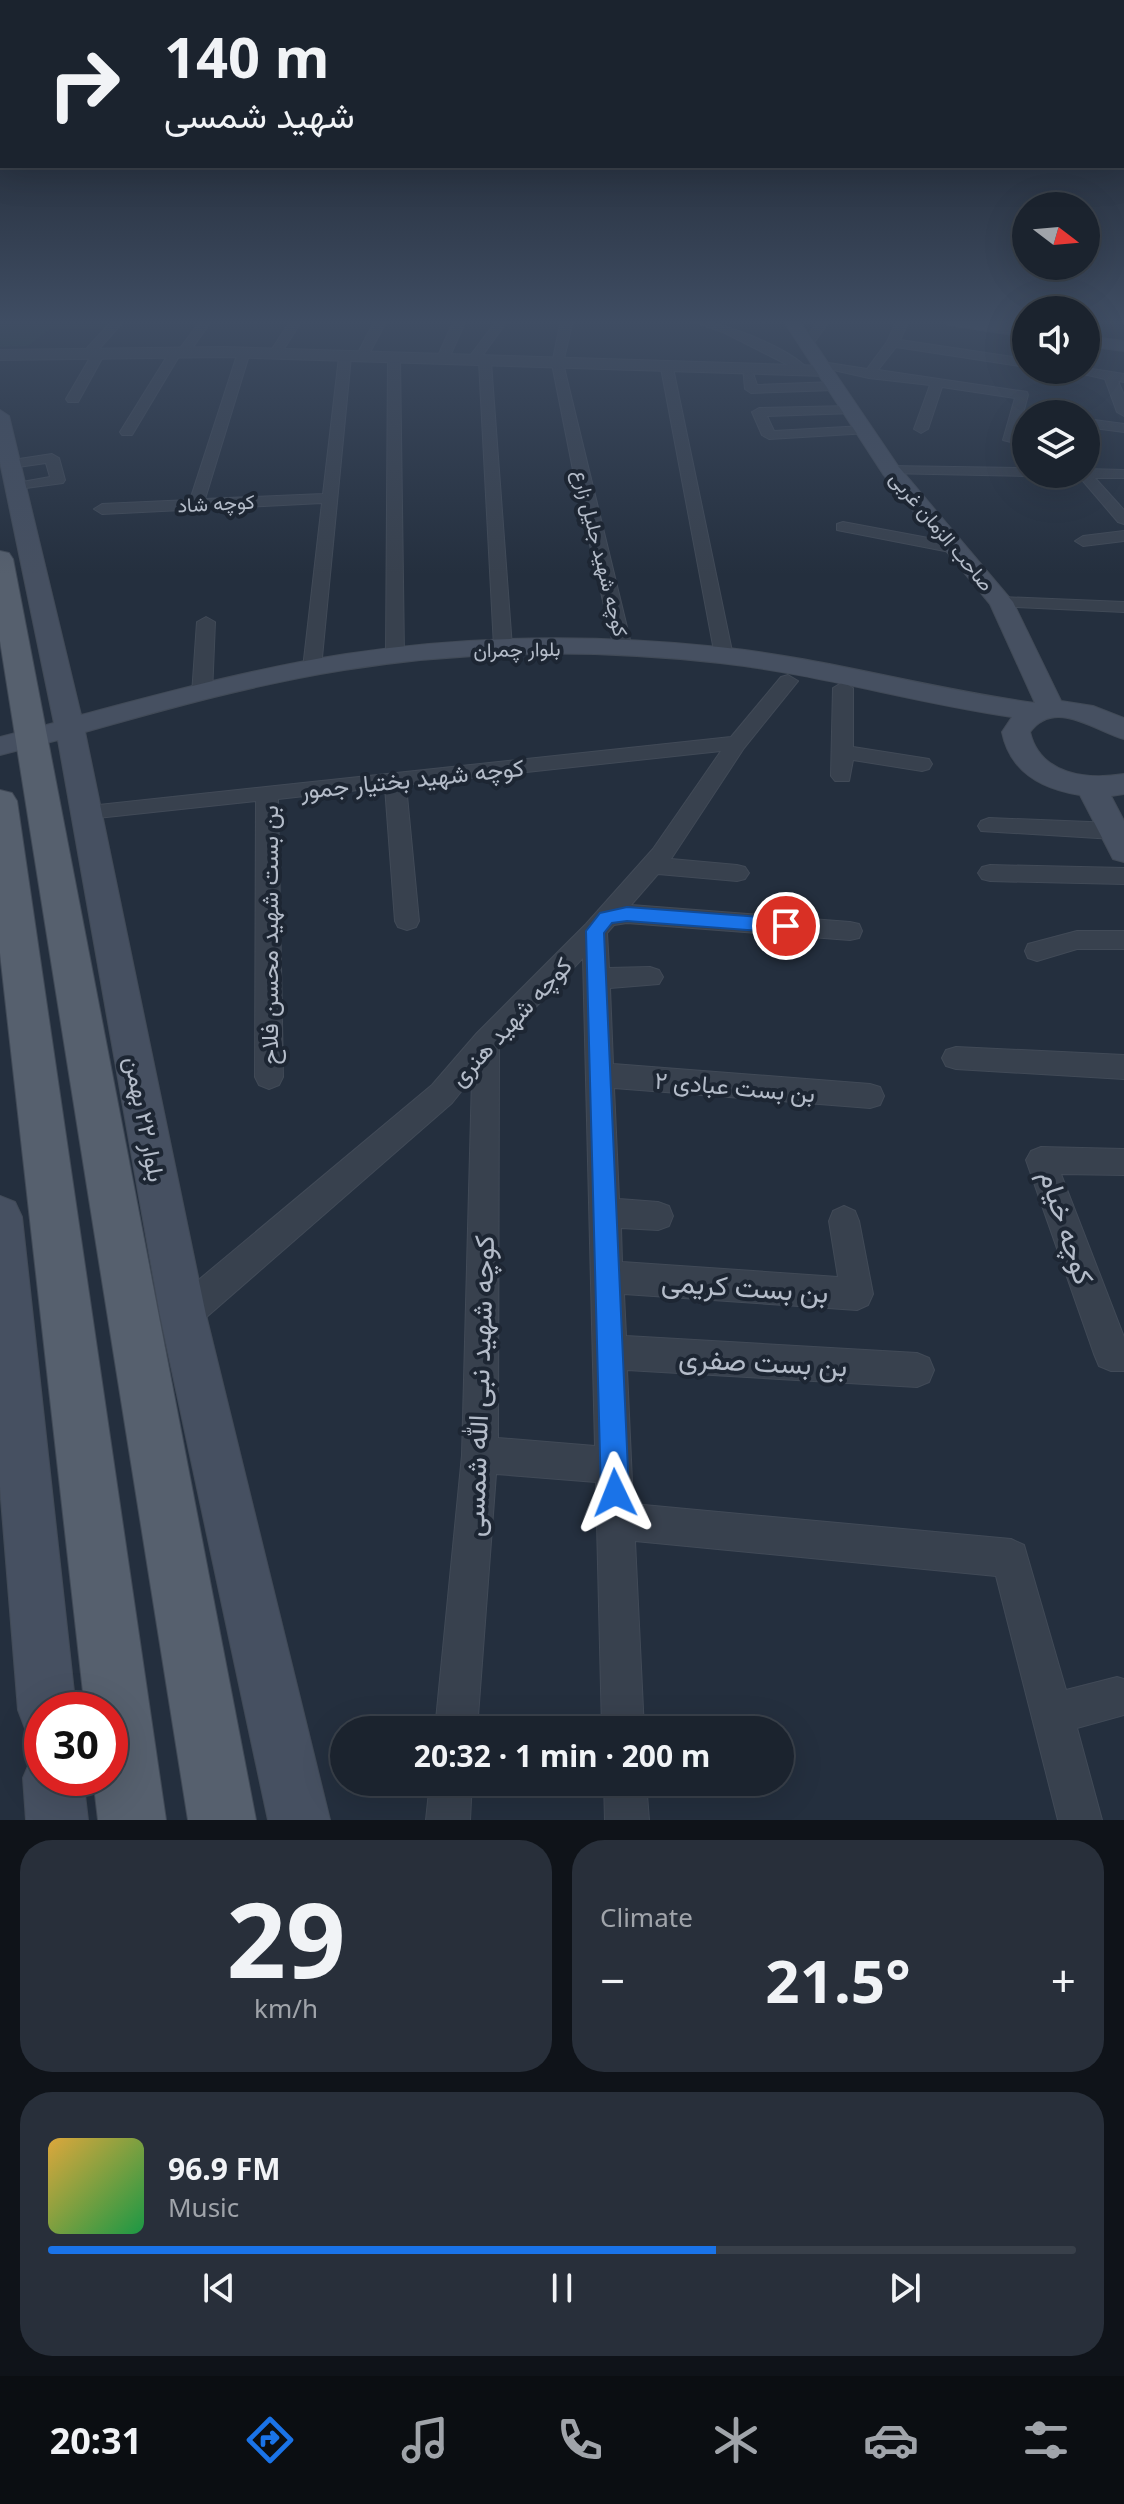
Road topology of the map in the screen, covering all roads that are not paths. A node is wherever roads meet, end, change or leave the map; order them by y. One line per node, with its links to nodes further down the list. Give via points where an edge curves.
1 (145, 405): 17 (street)
2 (227, 405): 26 (street)
3 (340, 405): 25 (street)
4 (394, 405): 40 (street)
5 (485, 405): 38 (street)
6 (567, 405): 39 (street, کوچه شهید جلیل زارع)
7 (674, 405): 41 (street)
8 (847, 405): 11 (main road, صاحب الزمان غربی)
9 (930, 405): 15 (street)
10 (1019, 405): 18 (street)
11 (850, 410): 16 (main road, صاحب الزمان غربی); 16 (street, via 759,412 769,435)
12 (0, 416): 23 (main road, بلوار ۲۲ بهمن)
13 (1100, 425): 14 (street)
14 (1124, 428)
15 (921, 429)
16 (864, 430): 19 (main road, صاحب الزمان غربی)
17 (127, 432)
18 (1010, 440)
19 (890, 470): 20 (street); 32 (main road, صاحب الزمان غربی)
20 (1012, 472)
21 (1100, 474): 22 (street)
22 (1124, 474)
23 (13, 476): 23 (street, via 58,480 52,458); 50 (main road, بلوار ۲۲ بهمن)
24 (1097, 488): 28 (street)
25 (329, 498): 26 (street, کوچه شاد); 42 (street)
26 (196, 504): 27 (street, کوچه شاد)
27 (102, 509)
28 (1124, 519)
29 (843, 527): 32 (street)
30 (1124, 536): 31 (street)
31 (1083, 541)
32 (955, 548): 35 (main road, صاحب الزمان غربی)
33 (0, 559): 50 (main road, بلوار ۲۲ بهمن)
34 (1106, 586): 36 (street)
35 (1001, 602): 36 (street, via 1088,614); 46 (main road, صاحب الزمان غربی)
36 (1124, 607)
37 (206, 622): 45 (street)
38 (503, 647): 39 (main road, بلوار چمران); 40 (main road, بلوار چمران)
39 (623, 648): 41 (main road, بلوار چمران)
40 (395, 655): 42 (main road, بلوار چمران)
41 (724, 656): 46 (main road, بلوار چمران, via 854,677 983,706)
42 (312, 668): 45 (main road, بلوار چمران)
43 (788, 681): 44 (main road, بلوار چمران); 49 (street, کوچه شهید هنری); 50 (main road, بلوار چمران, via 627,661 423,664)
44 (843, 688): 48 (main road, بلوار چمران); 51 (street)
45 (202, 694): 50 (main road, بلوار چمران)
46 (1045, 711): 47 (main road, بلوار چمران, via 1084,712); 48 (main road, via 1020,723)
47 (1124, 730)
48 (1016, 732): 56 (main road, via 1020,751 1041,771)
49 (737, 743): 54 (street, کوچه شهید بختیار جمور); 62 (street, کوچه شهید هنری)
50 (35, 744): 59 (main road, بلوار ۲۲ بهمن); 104 (main road, بلوار ۲۲ بهمن)
51 (842, 752): 52 (street); 53 (street)
52 (922, 764)
53 (842, 776)
54 (395, 781): 57 (street, کوچه شهید بختیار جمور); 66 (street)
55 (1124, 784): 56 (main road)
56 (1091, 787): 61 (main road)
57 (267, 792): 59 (street, کوچه شهید بختیار جمور); 77 (street, بن بست شهید محسن فلاح)
58 (0, 801): 103 (main road)
59 (88, 812): 86 (main road, بلوار ۲۲ بهمن)
60 (989, 826): 61 (street)
61 (1119, 841)
62 (652, 865): 63 (street); 67 (street, کوچه شهید هنری)
63 (737, 873)
64 (990, 873): 65 (street)
65 (1124, 876)
66 (407, 921)
67 (601, 924): 68 (street, via 627,914); 72 (street); 73 (street, کوچه شهید هنری)
68 (850, 931)
69 (1124, 940): 70 (street, via 1077,940)
70 (1037, 951)
71 (650, 977): 72 (street)
72 (597, 978): 76 (street)
73 (486, 1041): 86 (street, کوچه شهید هنری, via 442,1094); 90 (street, کوچه شهید نبی الله شمسی)
74 (956, 1058): 75 (street)
75 (1124, 1067)
76 (600, 1075): 78 (street, بن بست عبادی ۲); 80 (street)
77 (269, 1077)
78 (870, 1096)
79 (1124, 1162): 88 (street, کوچه خیام, via 1041,1160 1111,1354)
80 (605, 1212): 81 (street); 84 (street)
81 (658, 1216)
82 (0, 1217): 85 (main road)
83 (844, 1221): 84 (street, بن بست کریمی, via 857,1294)
84 (607, 1277): 87 (street)
85 (5, 1315): 92 (main road)
86 (183, 1315): 105 (main road, بلوار ۲۲ بهمن)
87 (610, 1352): 89 (street, بن بست صفری); 91 (street)
88 (1124, 1354)
89 (917, 1370)
90 (480, 1455): 91 (street); 97 (street, کوچه شهید نبی الله شمسی)
91 (614, 1465): 93 (street)
92 (13, 1494): 94 (main road)
93 (616, 1521): 96 (street, via 1011,1558); 98 (street)
94 (44, 1692)
95 (1117, 1697): 96 (street)
96 (1052, 1714): 108 (street)
97 (457, 1716)
98 (623, 1716)
99 (55, 1796): 102 (main road)
100 (450, 1796): 106 (street)
101 (626, 1796): 107 (street)
102 (57, 1820)
103 (132, 1820)
104 (222, 1820)
105 (299, 1820)
106 (448, 1820)
107 (627, 1820)
108 (1080, 1820)

